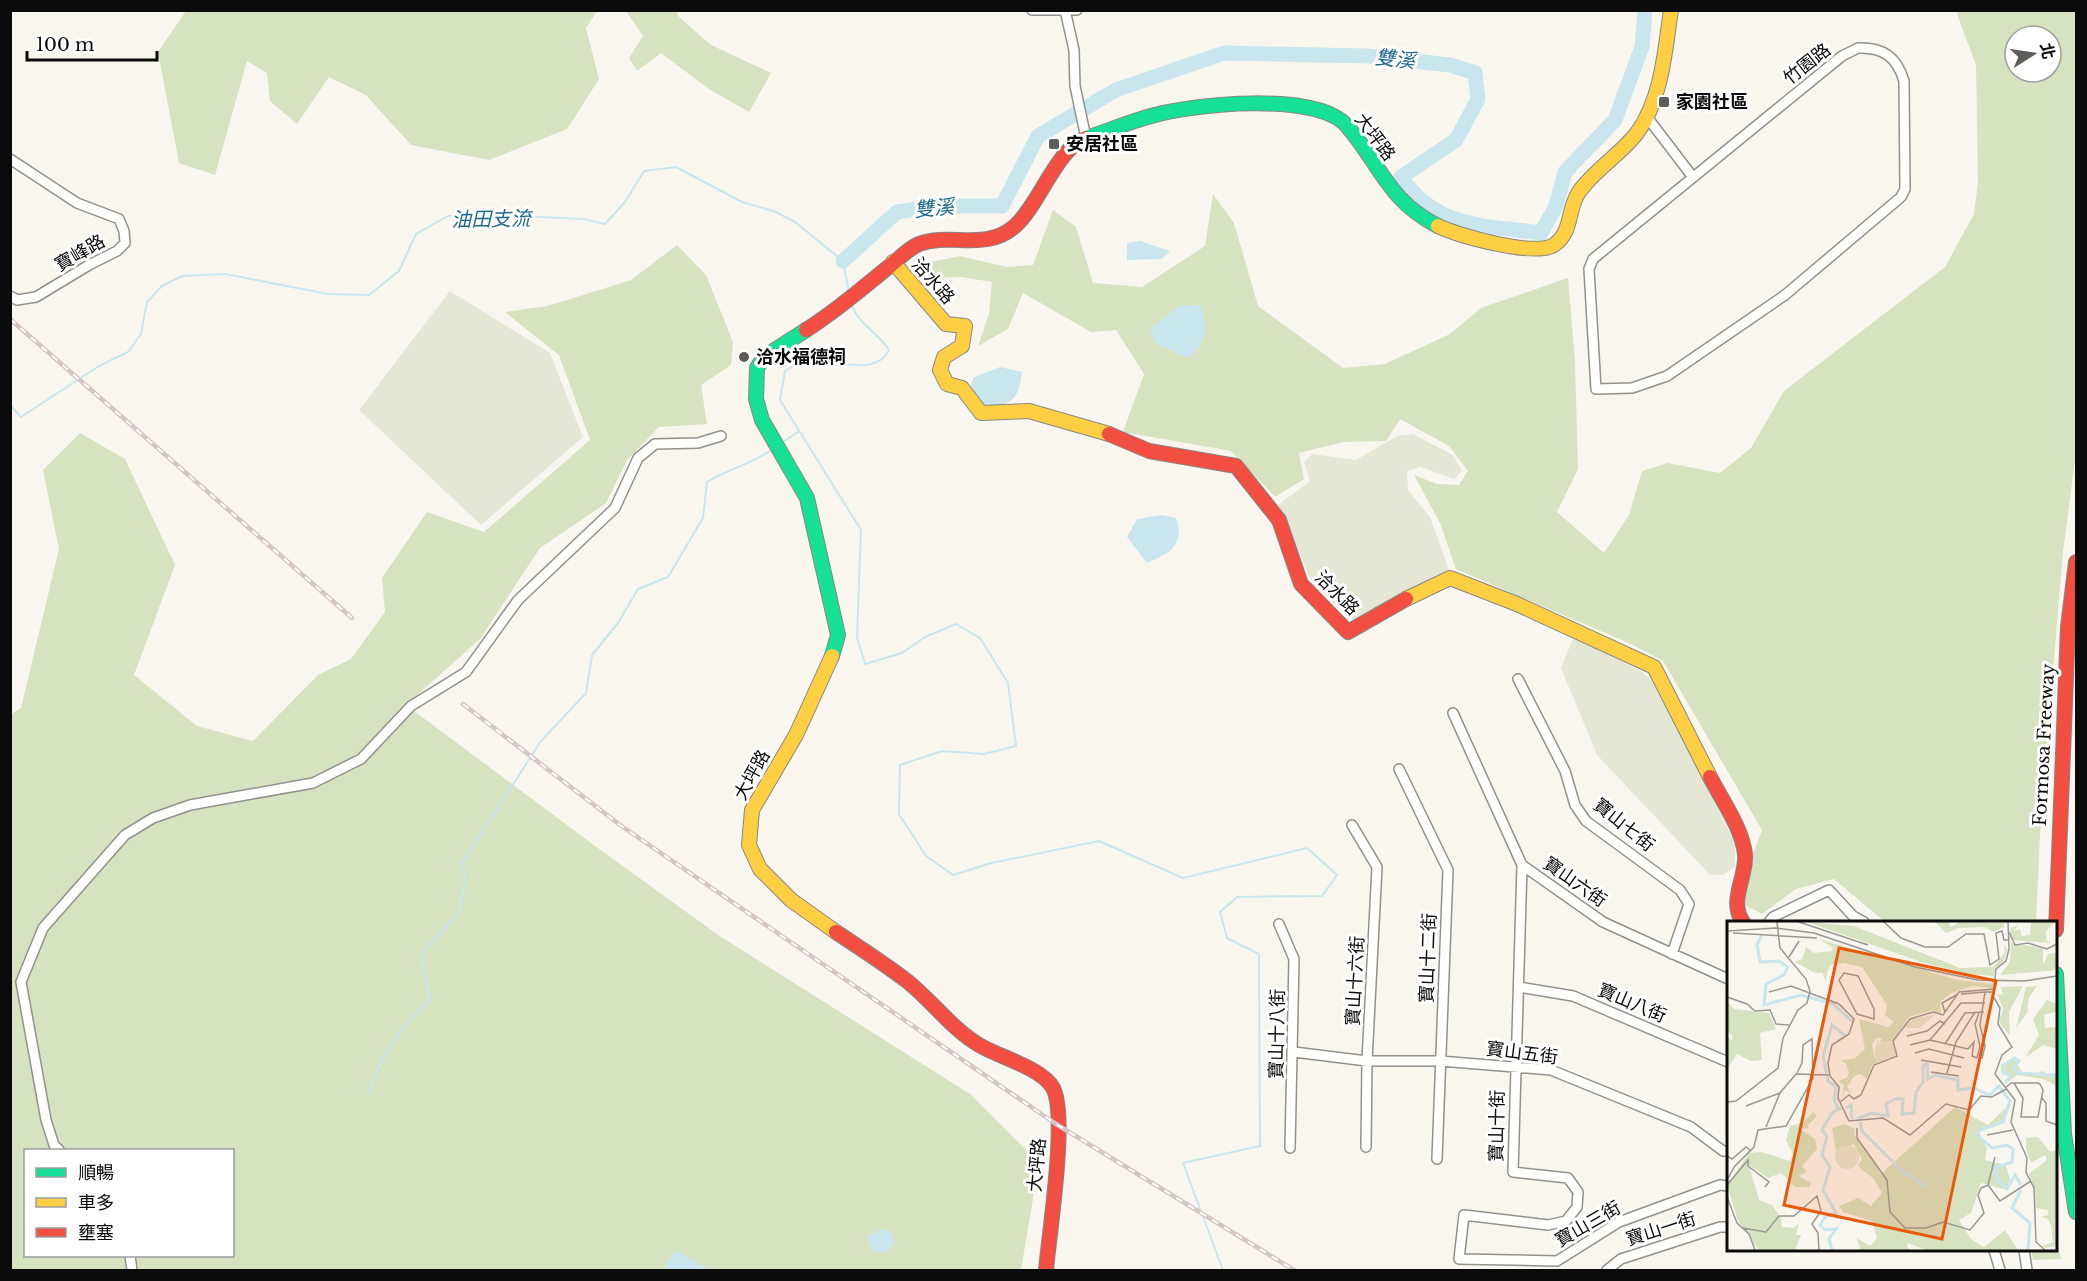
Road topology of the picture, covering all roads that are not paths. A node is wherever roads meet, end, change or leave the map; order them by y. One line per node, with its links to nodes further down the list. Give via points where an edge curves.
1 (1032, 10): 4 (street)
2 (1077, 10): 4 (street)
3 (1671, 10): 5 (main road, 大坪路, via 1661,74)
4 (1065, 11): 6 (street)
5 (1647, 117): 6 (main road, 大坪路, via 1636,134 1578,193 1561,240 1536,249 1441,228 1421,218 1392,192 1346,124 1325,110 1246,103 1198,107 1153,115); 8 (street)
6 (1086, 138): 9 (main road, 大坪路, via 1071,147 1035,202 1008,231 980,241 926,242)
7 (10, 159): 10 (street, 寶峰路, via 77,203 119,219 125,243 36,297)
8 (1692, 176): 8 (street, 竹園路, via 1593,259 1589,269 1596,389 1632,388 1667,376 1785,295 1901,197 1905,189 1904,81 1899,66 1888,54 1870,48 1858,48 1842,56)
9 (893, 262): 18 (main road, 洽水路, via 946,324 965,326 962,346 944,357 940,370 947,384 962,388 981,413 1029,411 1109,434 1149,451 1236,466 1279,520 1301,584 1348,632 1392,605 1450,578 1654,667 1743,842 1746,858 1737,903); 43 (main road, 大坪路, via 827,317 764,357 758,368 756,399 772,439 800,484 812,514 838,635 831,661 796,735 752,810 748,831 760,869 784,894 908,982 967,1038 1037,1073 1053,1088 1058,1138)
10 (10, 297)
11 (721, 436): 34 (street, via 698,442 656,444 638,458 615,508 518,600 466,672 411,706 361,759 313,783 190,805 153,818 124,835 43,928 21,982 46,1120)
12 (2076, 562): 21 (main road, Formosa Freeway, via 2068,627)
13 (1518, 679): 23 (street, 寶山七街, via 1565,771 1575,805 1586,820 1680,890 1689,904)
14 (1453, 713): 17 (street, 寶山六街)
15 (1400, 769): 29 (street, 寶山十二街, via 1448,870)
16 (1352, 825): 28 (street, 寶山十六街, via 1377,867)
17 (1522, 865): 23 (street, 寶山六街, via 1603,922); 25 (street, 寶山十街)
18 (1742, 921)
19 (1770, 921): 20 (street, via 1829,890)
20 (1862, 921)
21 (2055, 921)
22 (1279, 924): 27 (street, 寶山十八街, via 1294,960)
23 (1672, 954): 24 (street, 寶山六街)
24 (1727, 979)
25 (1519, 987): 30 (street, 寶山八街, via 1573,996); 31 (street, 寶山十街)
26 (2057, 1010): 38 (main road, via 2064,1134)
27 (1294, 1052): 28 (street, 寶山五街); 33 (street, 寶山十八街)
28 (1367, 1061): 29 (street, 寶山五街); 32 (street, 寶山十六街)
29 (1440, 1061): 31 (street, 寶山五街); 36 (street, 寶山十二街)
30 (1727, 1062)
31 (1515, 1067): 35 (street, 寶山五街, via 1551,1070 1691,1127); 42 (street, 寶山十街, via 1513,1172 1568,1178 1578,1192 1577,1207 1566,1221 1548,1225 1464,1215)
32 (1366, 1147)
33 (1290, 1148)
34 (58, 1149)
35 (1727, 1151)
36 (1437, 1159)
37 (1727, 1186): 42 (street, 寶山三街, via 1720,1185 1619,1222 1557,1262)
38 (2076, 1212)
39 (1727, 1227): 44 (street, 寶山一街, via 1621,1259)
40 (1995, 1251): 45 (street)
41 (2024, 1251): 46 (street)
42 (1459, 1259)
43 (1046, 1270)
44 (1607, 1270)
45 (2000, 1270)
46 (2027, 1270)

